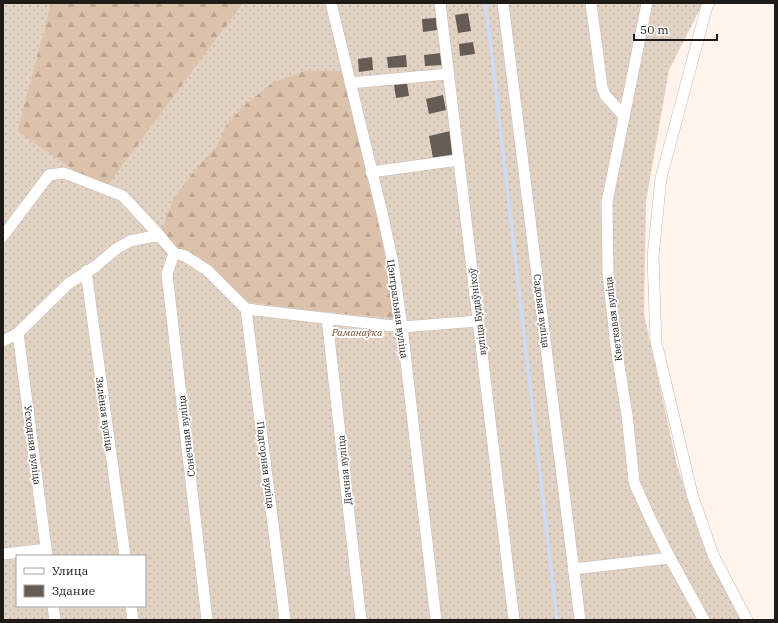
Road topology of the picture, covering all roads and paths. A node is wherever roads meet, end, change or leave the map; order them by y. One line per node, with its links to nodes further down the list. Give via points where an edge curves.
1 (331, 3): 2 (street); 9 (street, Цэнтральная вуліца)
2 (337, 3)
3 (440, 3): 8 (street, вуліца Будаўнікоў)
4 (503, 3): 27 (street, Садовая вуліца)
5 (590, 3): 10 (street, via 602,87 605,95)
6 (647, 3): 10 (street, Кветкавая вуліца)
7 (709, 3): 39 (street, via 661,178 653,256 656,342 692,494 713,555)
8 (448, 74): 9 (street); 11 (street, вуліца Будаўнікоў)
9 (350, 82): 12 (street, Цэнтральная вуліца)
10 (624, 116): 26 (street, Кветкавая вуліца, via 607,202 608,274 634,482)
11 (459, 160): 12 (street); 19 (street, вуліца Будаўнікоў)
12 (371, 172): 20 (street, Цэнтральная вуліца, via 393,263)
13 (159, 235): 14 (street, via 123,196 64,173 50,175); 15 (street); 16 (street, via 130,241)
14 (3, 236)
15 (174, 253): 17 (street, via 185,256 207,270); 32 (street, Сонечная вуліца, via 167,274)
16 (86, 271): 21 (street, via 68,284); 25 (street, Зялёная вуліца)
17 (246, 309): 18 (street); 33 (street, Падгорная вуліца)
18 (327, 319): 20 (street); 34 (street, Дачная вуліца)
19 (478, 320): 20 (street); 36 (street, вуліца Будаўнікоў)
20 (402, 327): 35 (street, Цэнтральная вуліца)
21 (18, 333): 22 (street); 23 (street, Усходняя вуліца)
22 (3, 341)
23 (46, 552): 24 (street)
24 (3, 554)
25 (124, 555)
26 (670, 558): 27 (street); 38 (street, Кветкавая вуліца)
27 (574, 569): 37 (street, Садовая вуліца)
28 (53, 607): 30 (street)
29 (131, 607): 31 (street)
30 (55, 620)
31 (133, 620)
32 (207, 620)
33 (285, 620)
34 (361, 620)
35 (436, 620)
36 (514, 620)
37 (580, 620)
38 (704, 620)
39 (747, 620)

